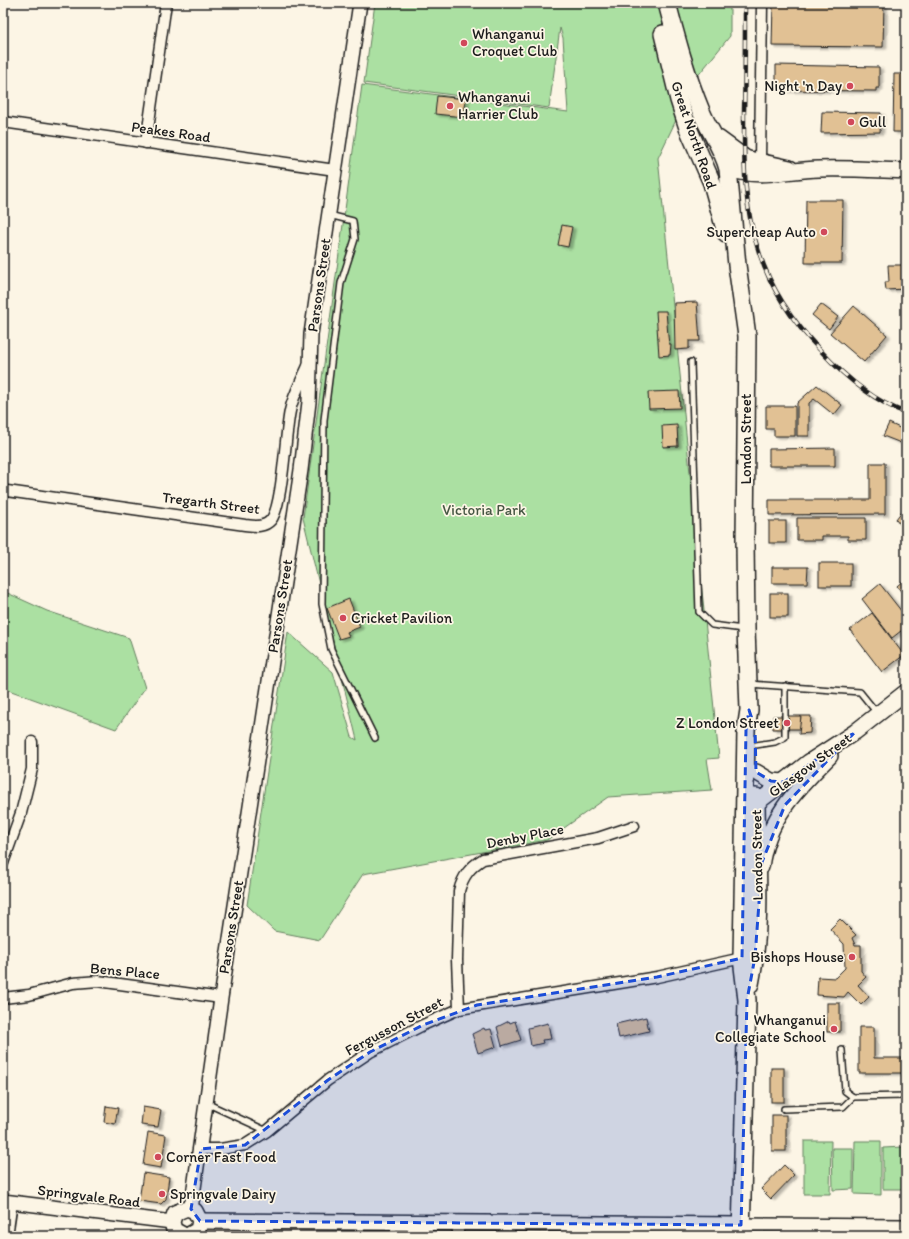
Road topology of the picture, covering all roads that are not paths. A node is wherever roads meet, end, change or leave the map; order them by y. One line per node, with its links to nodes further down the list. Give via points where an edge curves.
1 (166, 3): 9 (street)
2 (360, 3): 12 (street, Parsons Street)
3 (658, 3): 16 (highway, Great North Road, via 679,100 712,183 722,223)
4 (667, 3): 6 (highway, Great North Road)
5 (762, 3): 10 (street)
6 (683, 65): 8 (highway, Great North Road); 11 (highway, via 690,106 702,137 712,156)
7 (3, 122): 9 (street, Peakes Road)
8 (712, 133): 10 (highway); 11 (highway, Great North Road, via 725,157)
9 (146, 143): 12 (street, Peakes Road)
10 (752, 159): 11 (main road, via 736,162); 13 (main road)
11 (728, 169): 13 (main road, via 745,174 763,175); 16 (highway, London Street)
12 (335, 170): 15 (street, Parsons Street)
13 (797, 170): 14 (main road)
14 (906, 171)
15 (329, 215): 17 (street, Parsons Street, via 311,334); 27 (lane, via 353,221 355,239 341,283 324,420 322,604 331,649)
16 (737, 265): 20 (highway, London Street, via 747,336)
17 (310, 362): 19 (street, Tregarth Street, via 290,411 277,504 272,519 261,526); 38 (street, Parsons Street, via 309,402 301,470)
18 (691, 362): 20 (lane, via 699,612 712,625)
19 (7, 490)
20 (746, 629): 21 (highway, London Street)
21 (749, 684): 22 (lane); 24 (highway, London Street)
22 (785, 686): 25 (lane, via 860,692); 29 (lane, via 785,737 775,742)
23 (906, 692): 25 (main road, Glasgow Street)
24 (749, 710): 29 (highway, London Street); 32 (highway, London Street, via 746,730)
25 (878, 714): 26 (main road, Glasgow Street)
26 (855, 732): 31 (main road, Glasgow Street); 35 (main road, Glasgow Street, via 785,805 767,844)
27 (375, 738)
28 (32, 742): 34 (street, via 32,769 21,813)
29 (756, 745): 30 (highway, London Street)
30 (756, 772): 31 (main road, via 771,780); 32 (highway, London Street)
31 (784, 782): 32 (main road, Glasgow Street)
32 (750, 808): 35 (highway, London Street); 36 (highway, London Street)
33 (634, 826): 40 (street, Denby Place, via 598,838 483,859 468,871 459,891)
34 (3, 863)
35 (758, 897): 39 (highway, London Street, via 755,957)
36 (742, 958): 39 (highway, London Street); 40 (street, Fergusson Street, via 657,977)
37 (3, 998): 38 (street, Bens Place, via 28,995 73,983 98,981)
38 (221, 998): 44 (street, Parsons Street)
39 (747, 1000): 53 (highway, London Street)
40 (459, 1009): 46 (street, Fergusson Street, via 370,1052 328,1080)
41 (842, 1050): 43 (lane, via 845,1091)
42 (906, 1096): 43 (lane)
43 (853, 1097): 45 (lane, via 843,1107)
44 (205, 1102): 46 (lane); 47 (street, Parsons Street)
45 (784, 1109)
46 (267, 1131): 47 (street, Fergusson Street, via 245,1145)
47 (201, 1149): 49 (street, Parsons Street)
48 (7, 1202): 50 (street, Springvale Road); 54 (street)
49 (196, 1215): 50 (main road, via 178,1210); 52 (main road); 55 (main road, via 198,1230)
50 (172, 1222): 55 (main road, via 174,1230)
51 (905, 1228): 53 (street)
52 (458, 1229): 53 (main road)
53 (741, 1230)
54 (7, 1236)
55 (184, 1236)

